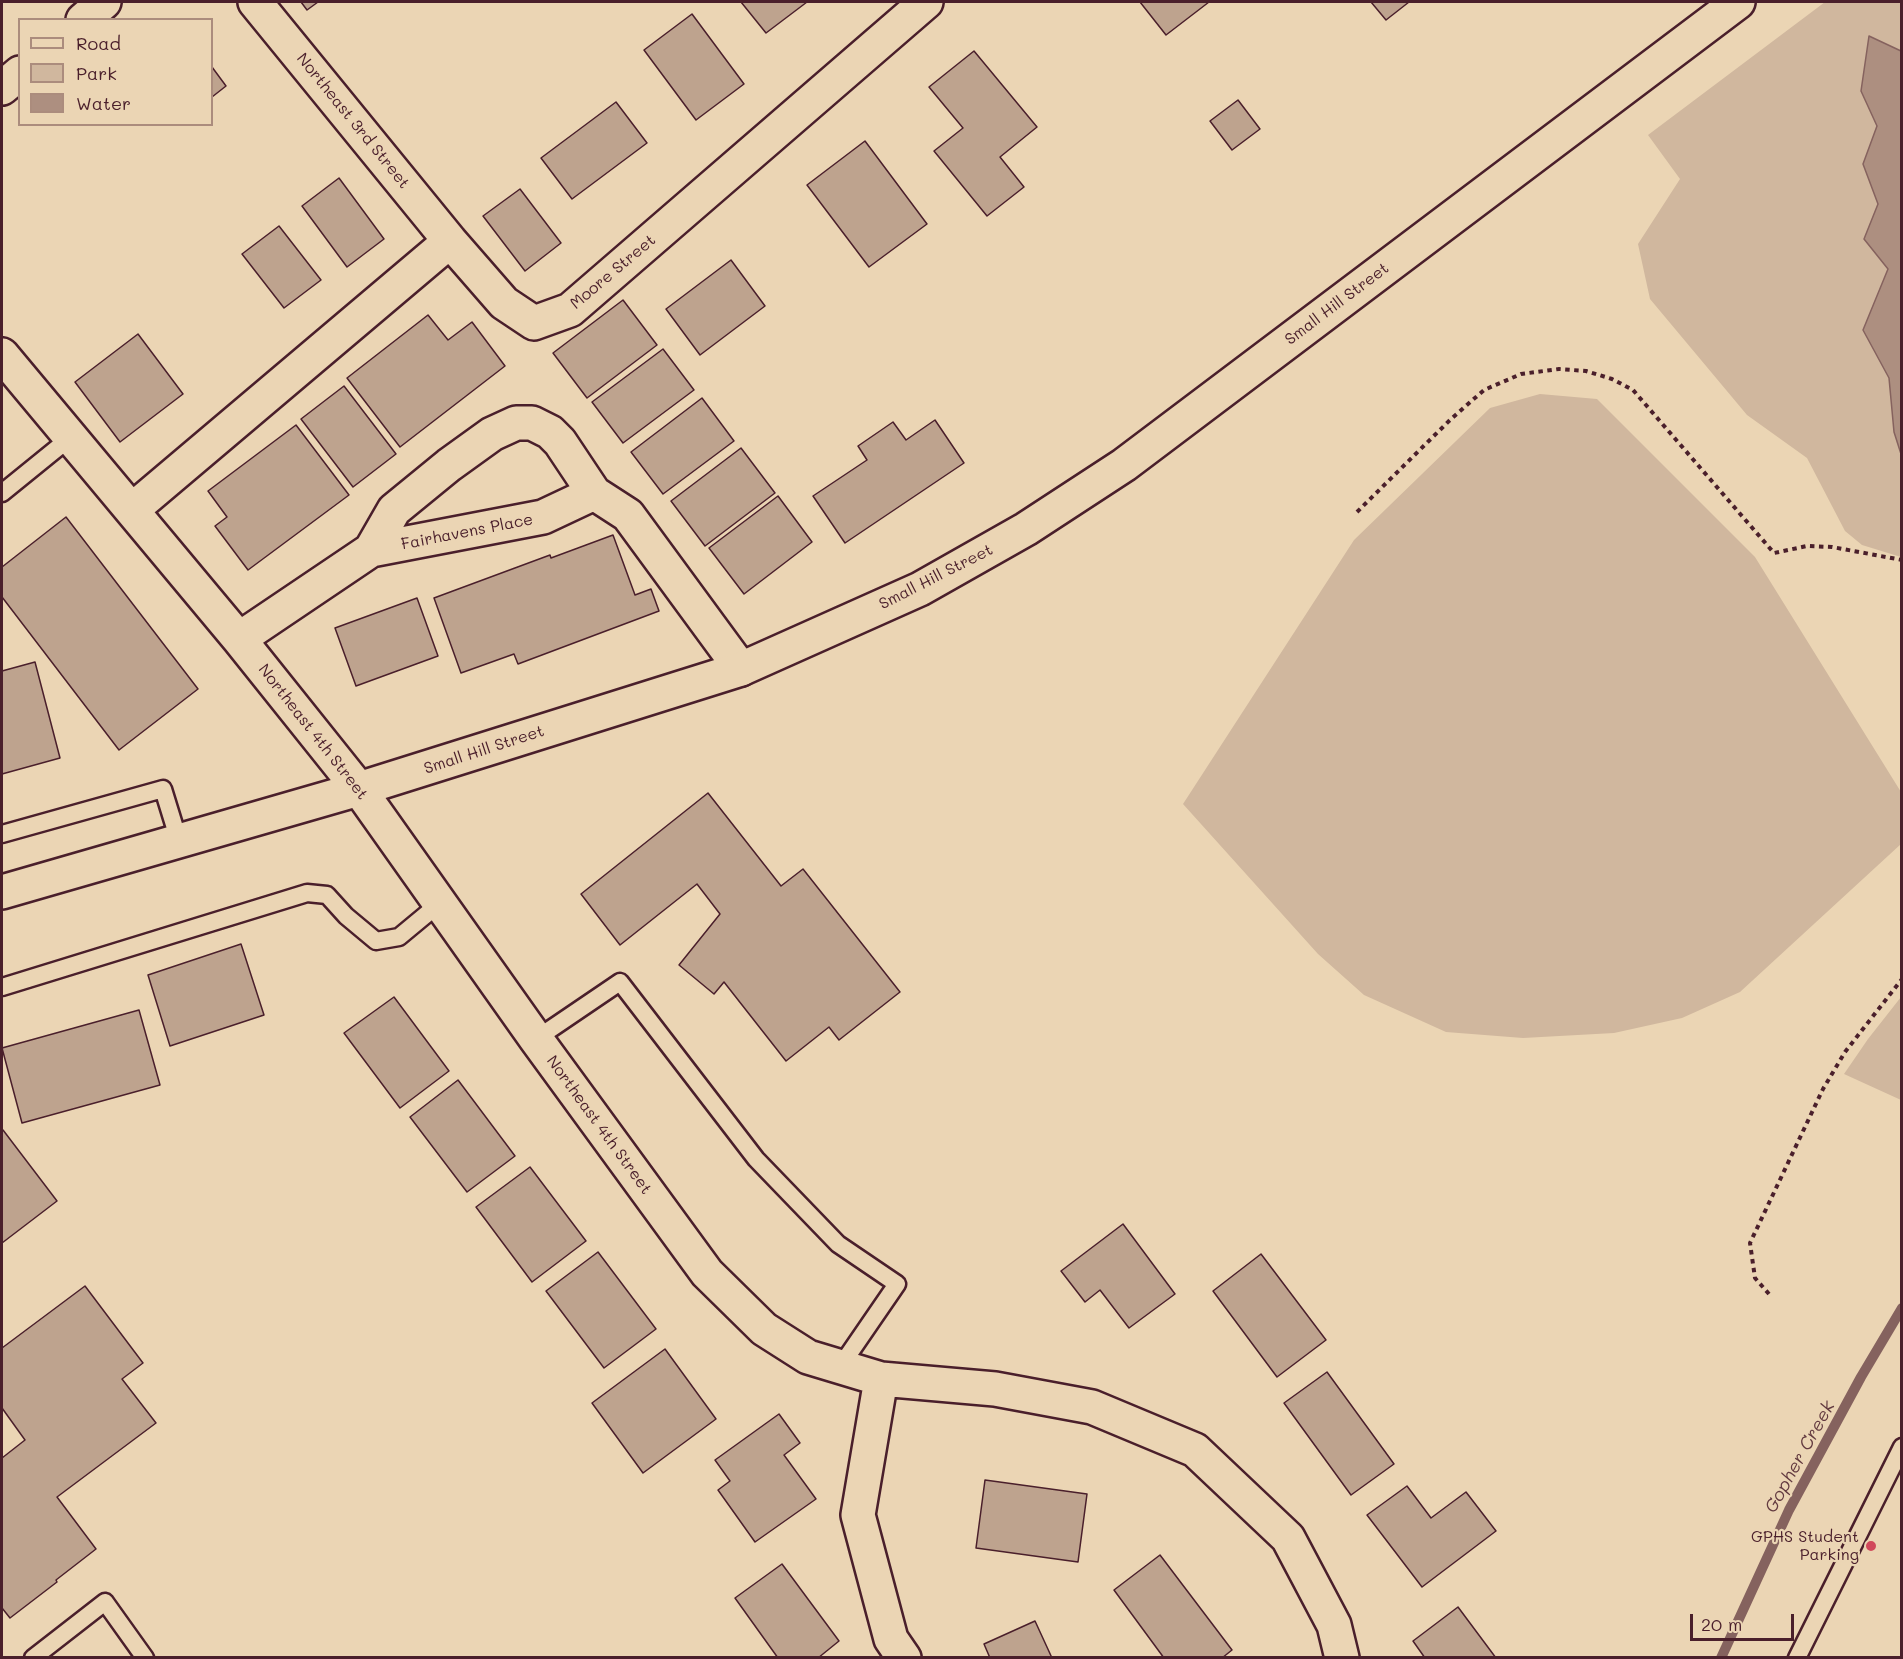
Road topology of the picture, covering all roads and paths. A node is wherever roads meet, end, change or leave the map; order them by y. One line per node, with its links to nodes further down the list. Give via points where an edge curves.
1 (104, 2): 5 (street)
2 (255, 2): 8 (street, Northeast 3rd Street)
3 (926, 2): 8 (street, Moore Street, via 570,310 534,322 504,303)
4 (1738, 2): 18 (street, Small Hill Street, via 1125,465 1026,529 920,589)
5 (85, 18)
6 (18, 75): 7 (street)
7 (2, 88)
8 (450, 241): 13 (street)
9 (2, 354): 10 (street, Northeast 4th Street)
10 (71, 437): 11 (lane); 13 (street, Northeast 4th Street)
11 (2, 493)
12 (594, 493): 15 (street, Fairhavens Place, via 543,517); 15 (street, via 550,432 532,423 516,423 483,440 394,510); 18 (street, via 628,515)
13 (132, 510): 17 (street, Northeast 4th Street)
14 (1357, 512): 16 (path, via 1484,390 1521,374 1559,369 1586,371 1633,390 1774,553 1807,546 1832,547)
15 (371, 550): 17 (street, Fairhavens Place)
16 (1902, 560)
17 (239, 639): 19 (street, Northeast 4th Street)
18 (741, 669): 19 (street, Small Hill Street)
19 (359, 789): 21 (street, Small Hill Street); 23 (street, Northeast 4th Street)
20 (2, 834): 21 (lane, via 163,789)
21 (179, 841): 22 (street, Small Hill Street)
22 (2, 892)
23 (440, 903): 25 (lane, via 399,937 376,941 327,895 307,893); 26 (street, Northeast 4th Street)
24 (1902, 979): 27 (path, via 1845,1052 1823,1089 1750,1243 1755,1278)
25 (2, 987)
26 (536, 1040): 28 (street, Northeast 4th Street, via 707,1274 764,1329 808,1357); 28 (lane, via 620,982 756,1159 837,1244 897,1284)
27 (1769, 1294)
28 (840, 1367): 29 (street, Northeast 4th Street)
29 (881, 1379): 33 (street, via 858,1515 891,1639); 34 (street, Northeast 4th Street, via 995,1389 1092,1407 1195,1450 1288,1538 1334,1625)
30 (1902, 1447): 35 (lane)
31 (33, 1658): 32 (lane, via 105,1602)
32 (145, 1658)
33 (904, 1658)
34 (1342, 1658)
35 (1797, 1658)

